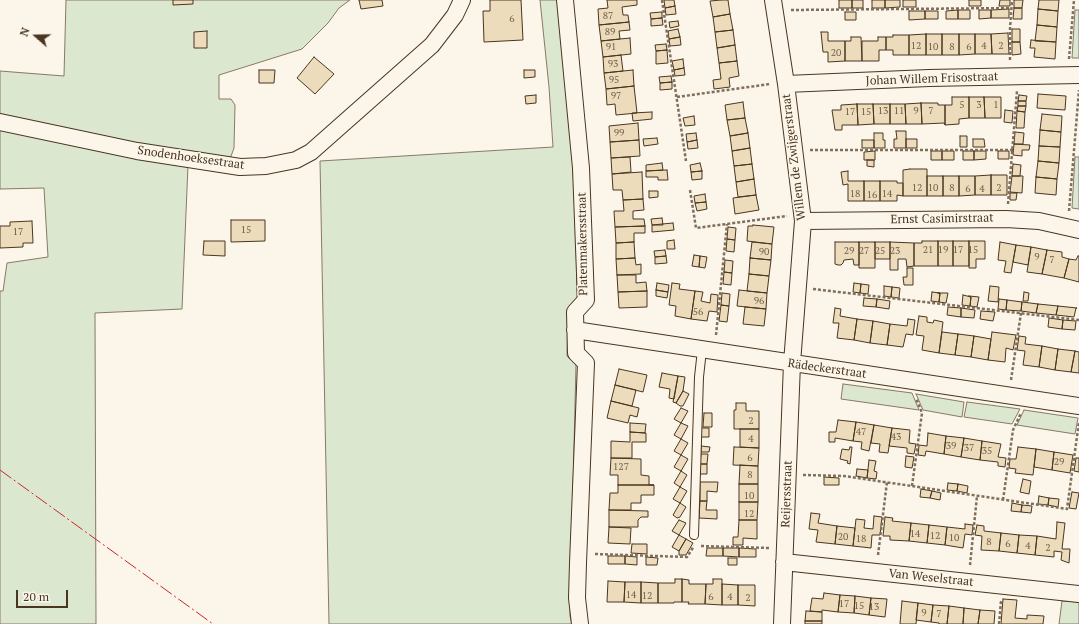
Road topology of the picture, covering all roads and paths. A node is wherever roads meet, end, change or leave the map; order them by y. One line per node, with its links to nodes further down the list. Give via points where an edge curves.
1 (462, 0): 13 (street, Snodenhoeksestraat, via 455,15 432,45 311,152 296,160 266,166 240,167 137,151)
2 (565, 0): 25 (street, Platenmakersstraat, via 581,168 586,300 575,312)
3 (662, 0): 12 (path)
4 (1012, 0): 7 (path)
5 (1074, 0): 8 (path)
6 (774, 5): 7 (path); 10 (street, Willem de Zwijgerstraat)
7 (1011, 8): 9 (path, via 1010,29)
8 (1073, 75): 9 (street, Johan Willem Frisostraat)
9 (1015, 76): 10 (street, Johan Willem Frisostraat); 15 (path)
10 (786, 83): 12 (path); 14 (street, Willem de Zwijgerstraat)
11 (1079, 89): 21 (path)
12 (677, 98): 16 (path)
13 (0, 122)
14 (794, 150): 15 (path); 18 (street, Willem de Zwijgerstraat)
15 (1012, 150): 19 (path)
16 (686, 161)
17 (690, 190): 20 (path, via 696,228)
18 (802, 218): 19 (street, Ernst Casimirstraat); 20 (path); 22 (street, Willem de Zwijgerstraat)
19 (1006, 218): 21 (street, Ernst Casimirstraat, via 1039,221)
20 (728, 224): 26 (path)
21 (1073, 229)
22 (798, 288): 23 (path); 27 (street, Willem de Zwijgerstraat)
23 (1021, 313): 24 (path); 29 (path)
24 (1079, 320)
25 (575, 330): 26 (street, Rädeckerstraat); 40 (street, Platenmakersstraat, via 576,353 586,363)
26 (708, 351): 27 (street, Rädeckerstraat); 38 (lane, via 699,377)
27 (792, 364): 28 (street, Rädeckerstraat); 33 (street, Reijersstraat)
28 (910, 381): 29 (street, Rädeckerstraat); 35 (path, via 922,414)
29 (1009, 396): 30 (street, Rädeckerstraat)
30 (1027, 398): 31 (street, Rädeckerstraat); 37 (path, via 1013,430)
31 (1079, 406)
32 (1079, 422): 37 (path, via 1067,510)
33 (787, 475): 34 (path, via 844,476); 41 (street, Reijersstraat)
34 (887, 482): 35 (path); 42 (path)
35 (912, 486): 36 (path)
36 (977, 496): 37 (path); 43 (path)
37 (1003, 500)
38 (694, 534): 39 (path)
39 (695, 546): 40 (path, via 687,557); 41 (path)
40 (578, 553): 46 (street, Platenmakersstraat, via 577,598)
41 (784, 555): 42 (street, Van Weselstraat); 47 (street, Reijersstraat)
42 (877, 572): 43 (street, Van Weselstraat)
43 (968, 582): 44 (street, Van Weselstraat)
44 (1003, 586): 45 (street, Van Weselstraat); 48 (path)
45 (1079, 594)
46 (580, 624)
47 (782, 624)
48 (999, 624)

